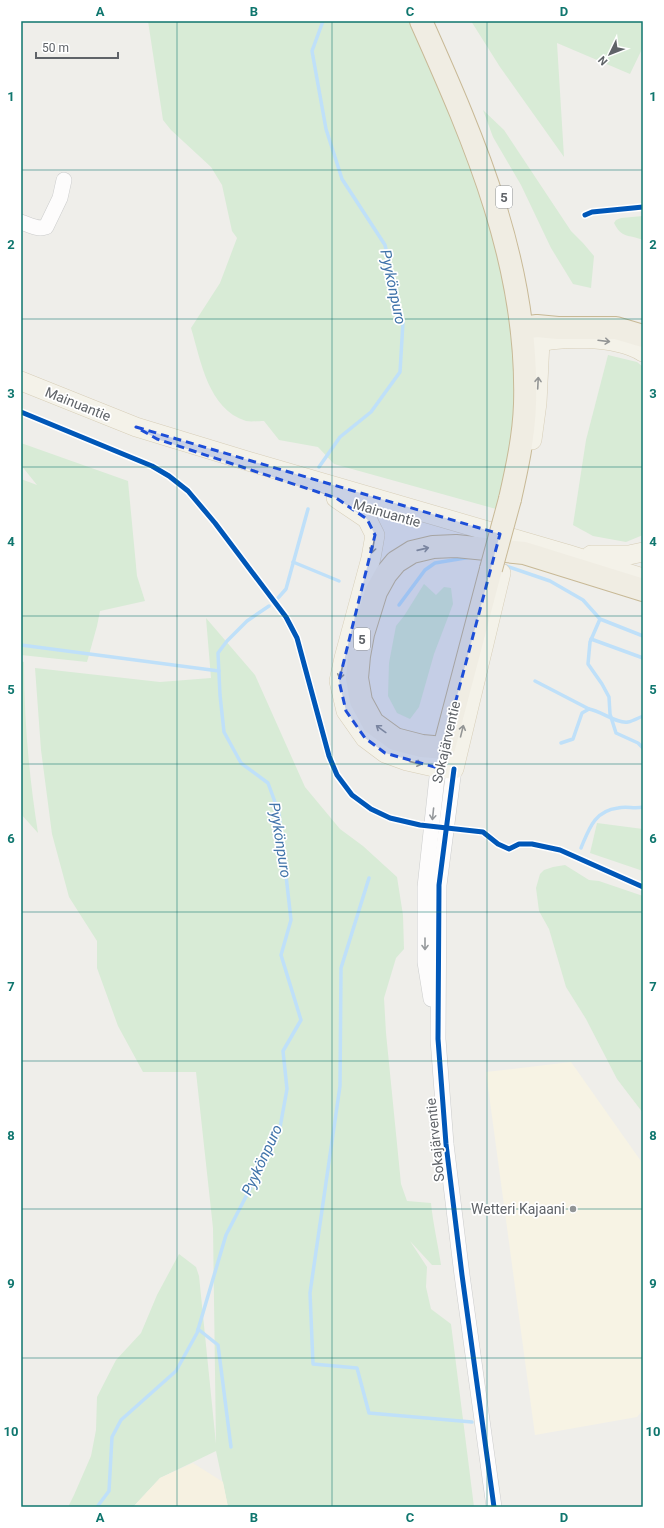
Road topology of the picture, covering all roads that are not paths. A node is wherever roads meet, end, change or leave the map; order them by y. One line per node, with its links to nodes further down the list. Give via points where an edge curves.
1 (421, 21): 4 (highway, 5, via 447,78 487,181)
2 (64, 180): 3 (street, via 60,198 46,227 35,228)
3 (21, 222)
4 (531, 335): 5 (highway, via 558,328 616,328); 6 (main road, one-way to 6, via 602,341); 15 (highway, Sokajärventie / 5, bridge, via 515,502)
5 (643, 336)
6 (643, 352)
7 (21, 381): 8 (main road, Mainuantie)
8 (136, 426): 9 (main road, Mainuantie, via 156,439); 12 (main road, Mainuantie)
9 (336, 498): 11 (main road, Mainuantie); 15 (main road, one-way to 15, via 367,519 375,535 340,680 346,711 364,738 385,753 407,761)
10 (643, 552): 12 (main road, via 610,556)
11 (524, 553): 14 (highway, Mainuantie / 5); 15 (highway, 5, one-way to 11, via 422,746 395,739 373,723 361,701 357,678 359,656 376,592 396,562 412,552 433,547 456,546)
12 (567, 554): 13 (main road, Mainuantie)
13 (643, 578)
14 (643, 590)
15 (448, 760): 16 (street, Sokajärventie, via 425,888 425,962 438,1039 447,1152)
16 (494, 1507)

